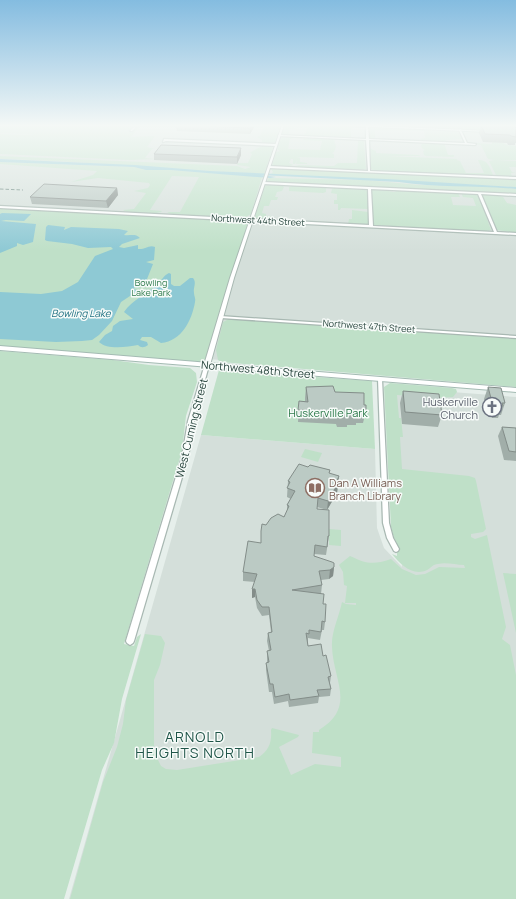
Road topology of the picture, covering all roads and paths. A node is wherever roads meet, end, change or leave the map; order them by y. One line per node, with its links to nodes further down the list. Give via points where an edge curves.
1 (368, 167): 3 (street)
2 (268, 169): 3 (street); 5 (street, West Cuming Street)
3 (368, 172): 4 (street)
4 (516, 178)
5 (264, 182): 6 (street); 10 (street, West Cuming Street)
6 (369, 188): 7 (street); 11 (street)
7 (479, 193): 8 (street); 12 (street)
8 (516, 195)
9 (0, 207): 10 (street, Northwest 44th Street)
10 (252, 220): 11 (street, Northwest 44th Street); 14 (street, West Cuming Street)
11 (371, 226): 12 (street, Northwest 44th Street)
12 (496, 233): 13 (street, Northwest 44th Street)
13 (516, 234)
14 (221, 317): 15 (street, Northwest 47th Street); 17 (street, West Cuming Street)
15 (516, 337)
16 (0, 348): 17 (main road, Northwest 48th Street)
17 (207, 365): 18 (main road, Northwest 48th Street); 21 (street, West Cuming Street, via 191,420 185,457)
18 (380, 379): 19 (main road, Northwest 48th Street); 20 (street, via 386,524)
19 (516, 390)
20 (396, 549)
21 (130, 641)

